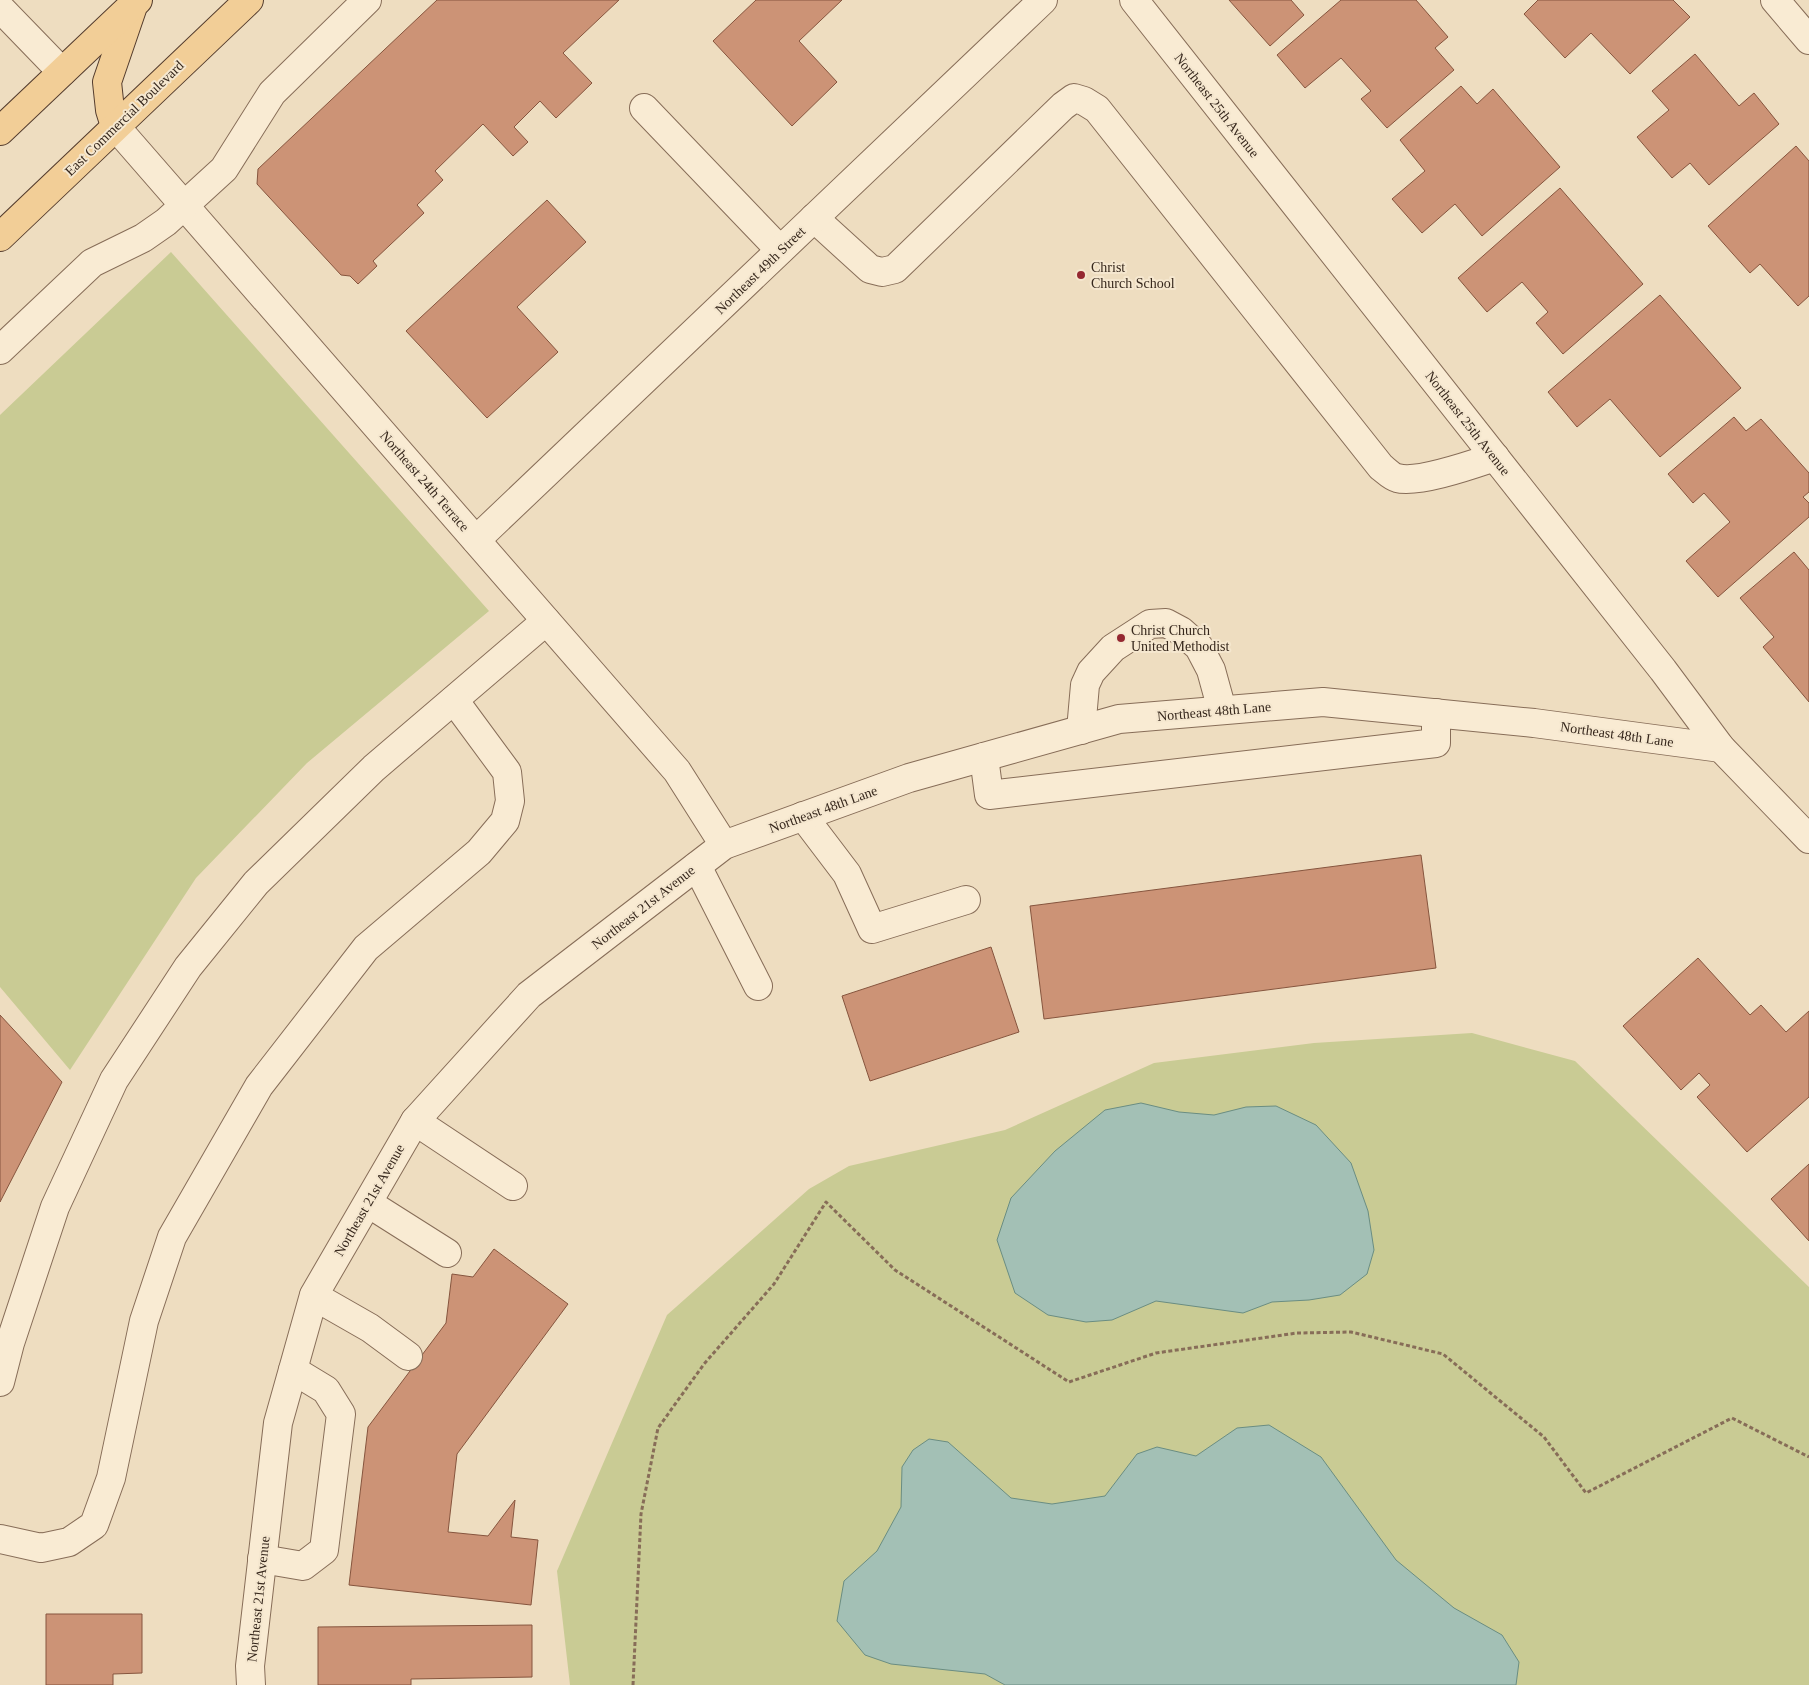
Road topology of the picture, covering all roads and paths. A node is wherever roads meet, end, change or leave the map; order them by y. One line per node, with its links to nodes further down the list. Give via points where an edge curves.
1 (249, 0): 11 (main road, East Commercial Boulevard)
2 (367, 0): 13 (street, via 272,93 224,168)
3 (1043, 0): 14 (street, Northeast 49th Street)
4 (1134, 0): 18 (street, Northeast 25th Avenue)
5 (1775, 0): 8 (street)
6 (136, 2): 9 (main road); 11 (main road, via 107,82)
7 (0, 8): 9 (street)
8 (1809, 40)
9 (62, 72): 12 (main road)
10 (644, 108): 16 (street)
11 (115, 126): 13 (street, Northeast 24th Terrace); 15 (main road, East Commercial Boulevard)
12 (0, 131)
13 (184, 206): 17 (street, via 143,238 92,263); 19 (street, Northeast 24th Terrace)
14 (814, 218): 16 (street, Northeast 49th Street); 18 (street, via 870,269 882,272 894,269 1063,106 1074,98 1084,101 1097,108 1381,467 1397,478 1420,477 1452,472)
15 (0, 237)
16 (780, 250): 19 (street, Northeast 49th Street)
17 (0, 350)
18 (1495, 457): 25 (street, Northeast 25th Avenue)
19 (476, 540): 20 (street, Northeast 24th Terrace)
20 (546, 621): 21 (street); 29 (street, Northeast 24th Terrace, via 677,771)
21 (454, 700): 40 (street, via 374,768 256,883 188,967 114,1080 54,1207); 42 (street, via 507,772 510,801 505,821 479,852 366,948 259,1086 172,1237 144,1321 111,1478 94,1525 68,1542 41,1548)
22 (1222, 710): 23 (street, Northeast 48th Lane, via 1323,702); 24 (street, Northeast 48th Lane, via 1119,719); 24 (street, via 1211,670 1199,647 1166,623 1150,624 1113,648 1091,672 1085,685)
23 (1436, 713): 25 (street, Northeast 48th Lane); 26 (street, via 1436,743 989,795)
24 (1081, 730): 26 (street, Northeast 48th Lane)
25 (1721, 748): 28 (street, Northeast 25th Avenue)
26 (984, 756): 27 (street, Northeast 48th Lane, via 909,778)
27 (803, 816): 29 (street, Northeast 48th Lane); 31 (street, via 847,874 872,930)
28 (1809, 839)
29 (724, 845): 30 (street, Northeast 21st Avenue)
30 (697, 866): 32 (street); 33 (street, Northeast 21st Avenue, via 529,995)
31 (966, 900)
32 (758, 986)
33 (415, 1121): 34 (street); 35 (street, Northeast 21st Avenue)
34 (513, 1186)
35 (368, 1203): 36 (street); 37 (street, Northeast 21st Avenue)
36 (447, 1253)
37 (314, 1296): 38 (street, via 370,1328); 39 (street, Northeast 21st Avenue)
38 (408, 1356)
39 (293, 1370): 43 (street, Northeast 21st Avenue, via 278,1423); 43 (street, via 326,1390 341,1414 324,1550 303,1566)
40 (1, 1375)
41 (1809, 1458): 45 (path, via 1732,1418 1586,1494 1544,1437 1443,1354 1351,1332 1297,1333 1156,1353 1069,1382 895,1270 826,1202 774,1284 704,1364 658,1428 641,1514)
42 (0, 1539)
43 (262, 1559): 44 (street, Northeast 21st Avenue, via 250,1666)
44 (252, 1685)
45 (633, 1685)

